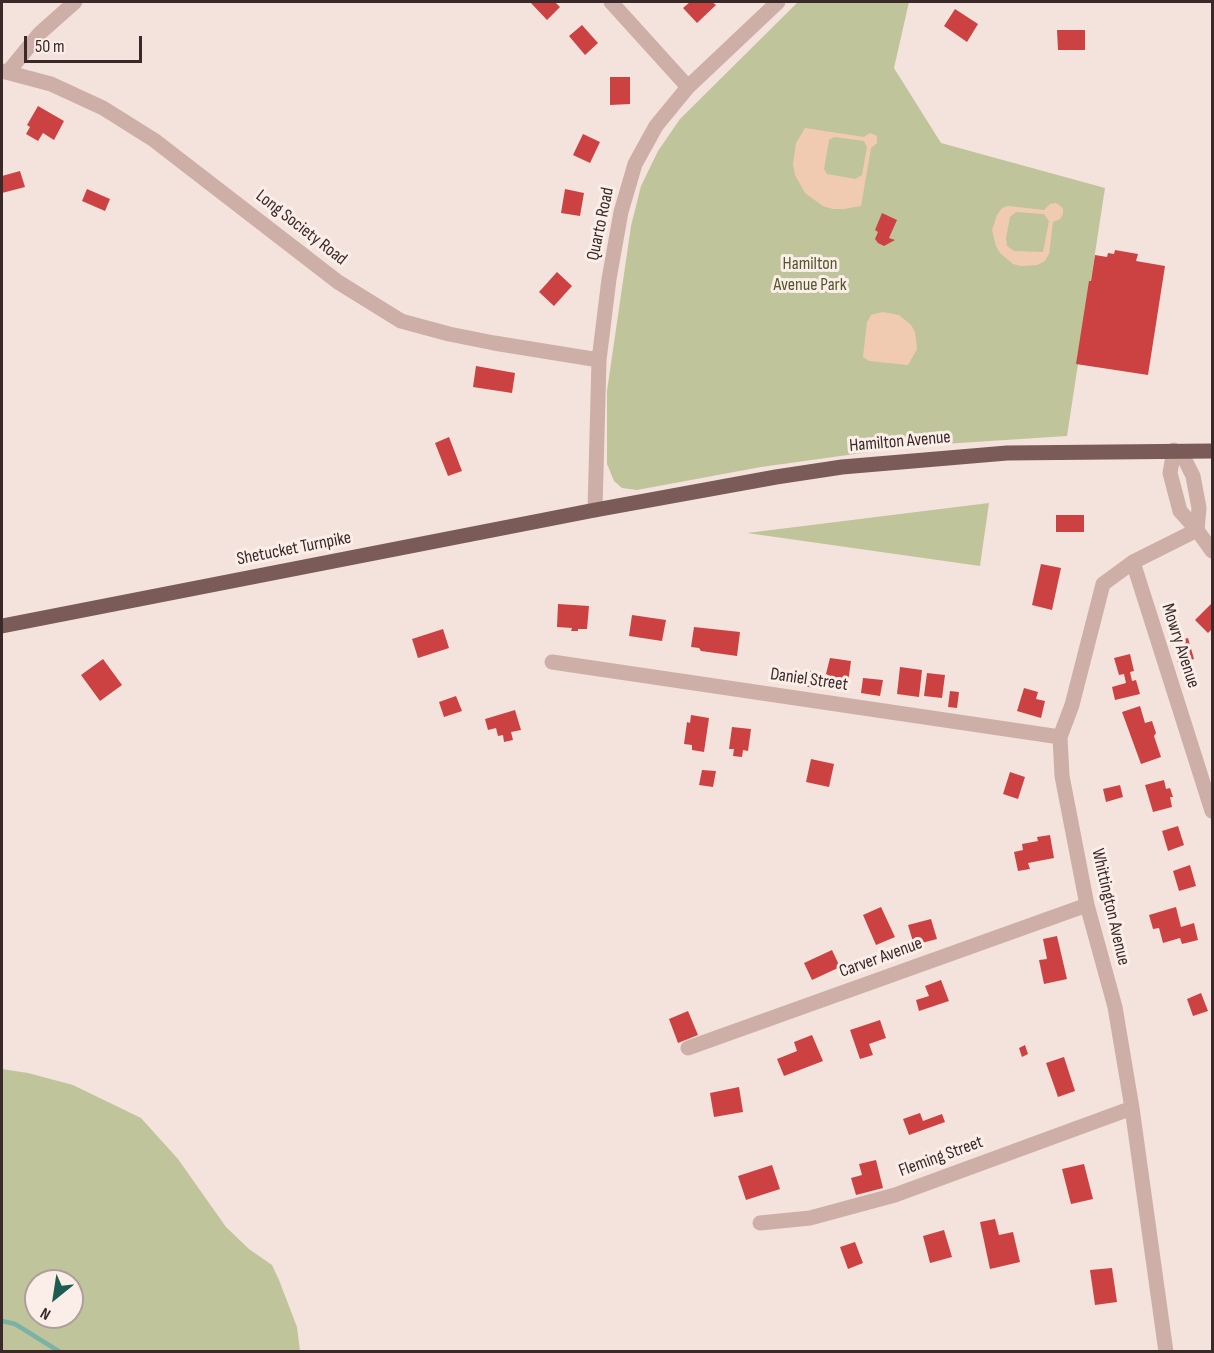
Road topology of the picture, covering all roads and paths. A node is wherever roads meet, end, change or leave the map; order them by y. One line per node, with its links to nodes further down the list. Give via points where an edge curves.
1 (75, 2): 4 (street)
2 (610, 2): 5 (street)
3 (778, 2): 5 (street, Quarto Road)
4 (5, 71): 6 (street, Long Society Road, via 51,84 103,108 154,140 338,282 401,321 494,343)
5 (688, 87): 6 (street, Quarto Road, via 656,126 635,164 621,212)
6 (599, 360): 9 (street, Quarto Road)
7 (1174, 450): 8 (main road, Hamilton Avenue); 9 (main road, Hamilton Avenue, via 1007,453 911,460 776,477); 10 (street, via 1170,473 1178,503)
8 (1212, 451)
9 (595, 510): 13 (main road, Shetucket Turnpike)
10 (1197, 530): 11 (street); 12 (street, Whittington Avenue)
11 (1212, 551)
12 (1133, 562): 15 (street, Whittington Avenue, via 1103,584); 16 (street, Mowry Avenue)
13 (2, 626)
14 (552, 662): 15 (street, Daniel Street)
15 (1060, 737): 17 (street, Whittington Avenue, via 1062,776)
16 (1212, 811)
17 (1088, 905): 18 (street, Carver Avenue); 19 (street, Whittington Avenue, via 1115,1007)
18 (688, 1048)
19 (1132, 1108): 20 (street, Fleming Street, via 895,1195 810,1218); 21 (street, Whittington Avenue)
20 (760, 1223)
21 (1166, 1352)

